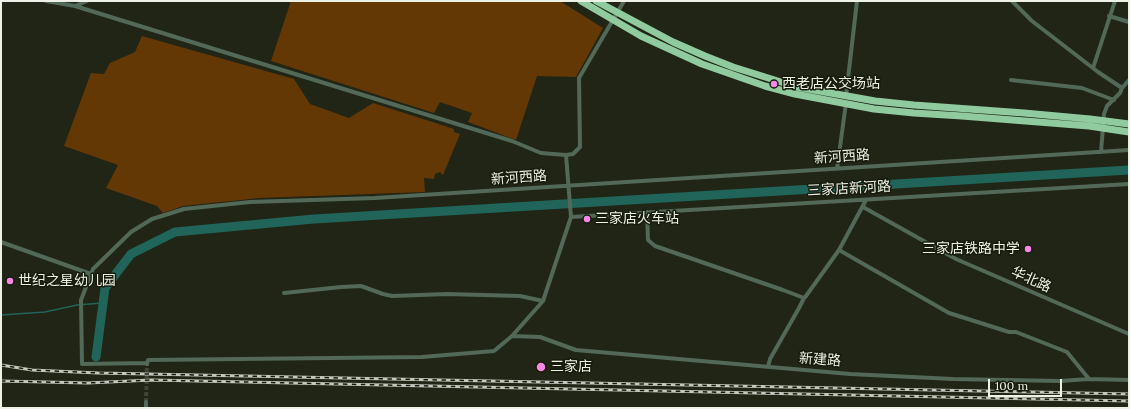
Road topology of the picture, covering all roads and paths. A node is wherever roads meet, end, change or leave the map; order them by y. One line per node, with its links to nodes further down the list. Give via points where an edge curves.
1 (46, 1): 9 (street)
2 (87, 1): 9 (street)
3 (581, 1): 18 (highway, bridge, via 641,36 702,64 795,94 888,110 1088,126)
4 (596, 1): 17 (highway, bridge, via 705,56 797,86 875,101)
5 (624, 1): 21 (street, via 579,78 580,147 573,154)
6 (857, 1): 22 (street)
7 (1012, 1): 12 (street, via 1032,21)
8 (1115, 1): 10 (street)
9 (75, 6): 21 (street, via 505,139 541,153)
10 (1109, 16): 11 (street); 12 (street)
11 (1129, 22)
12 (1093, 68): 15 (street)
13 (1011, 80): 16 (street, via 1082,88)
14 (1129, 80): 15 (street)
15 (1122, 88): 16 (street)
16 (1114, 100): 20 (street, via 1104,114)
17 (1129, 124)
18 (1129, 132)
19 (1129, 150): 20 (street, 新河西路)
20 (1100, 152): 22 (street, 新河西路)
21 (566, 154): 24 (street)
22 (837, 168): 24 (street, 新河西路)
23 (1129, 184): 25 (street, 三家店新河路)
24 (568, 186): 28 (street); 31 (street, 新河西路, via 376,198 250,202 184,209 152,219 131,232)
25 (866, 200): 26 (street); 27 (street, 三家店新河路)
26 (863, 207): 30 (street); 35 (street, 华北路, via 956,259)
27 (647, 212): 28 (street, 三家店新河路); 33 (street, via 648,240 655,246)
28 (570, 217): 34 (street)
29 (1, 242): 31 (street)
30 (838, 250): 33 (street); 38 (street, via 949,313 1016,332 1066,352)
31 (91, 274): 36 (street, 新河西路, via 81,300 82,364 147,364 148,360 422,357 494,350)
32 (284, 292): 34 (street, via 361,286 392,296 520,296)
33 (804, 298): 37 (street, via 770,358)
34 (543, 301): 36 (street)
35 (1129, 334)
36 (512, 336): 37 (street, 新建路, via 540,338 576,350)
37 (768, 367): 38 (street, 新建路, via 953,379)
38 (1089, 379): 39 (street, 新建路)
39 (1129, 380)
40 (146, 402): 41 (street)
41 (146, 408)

